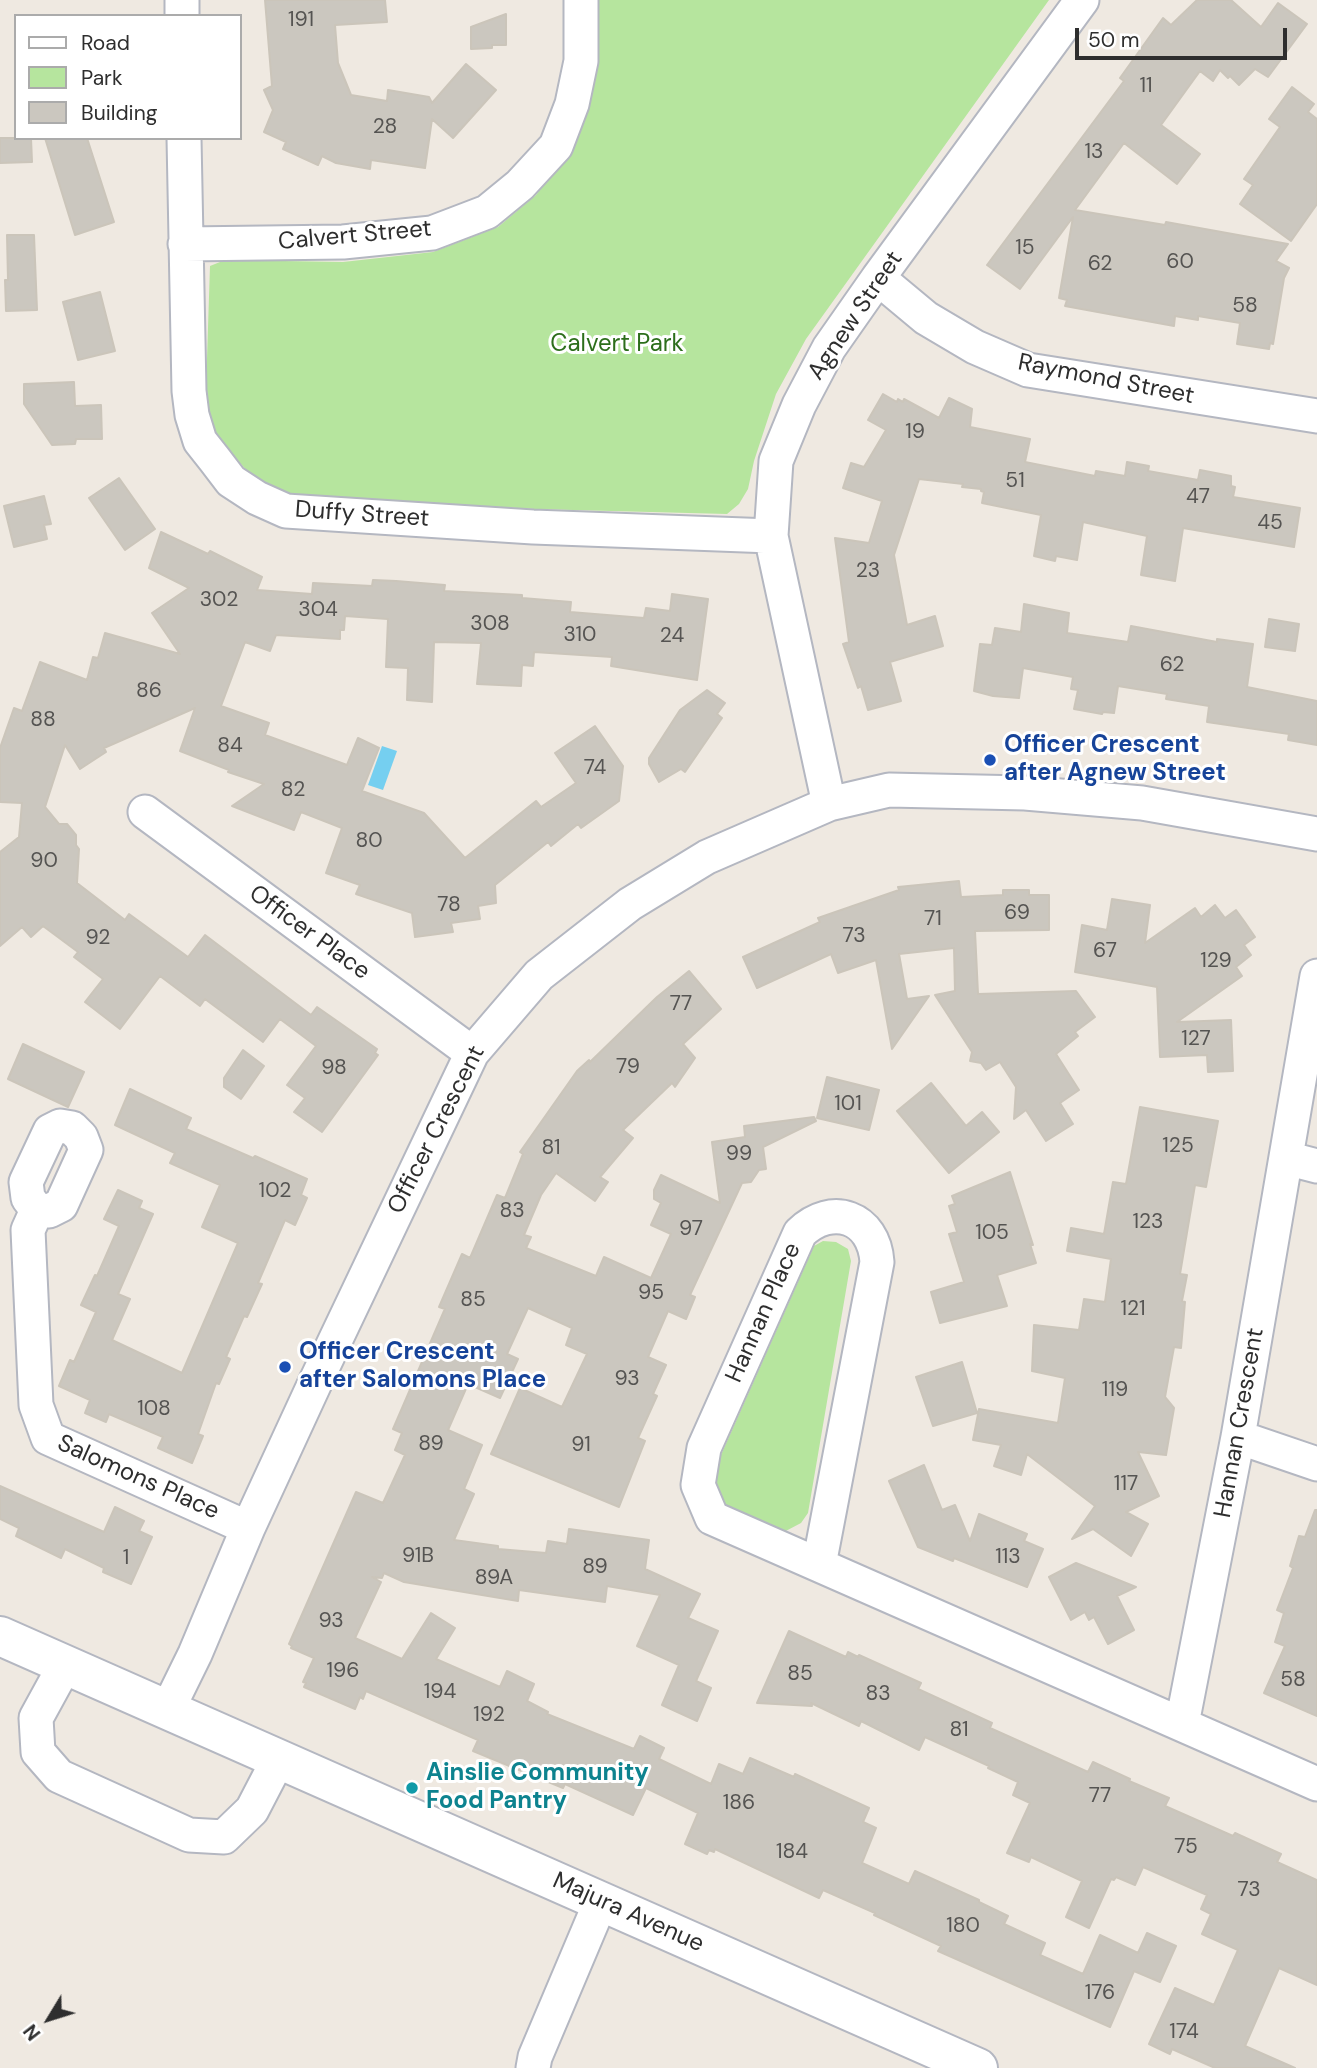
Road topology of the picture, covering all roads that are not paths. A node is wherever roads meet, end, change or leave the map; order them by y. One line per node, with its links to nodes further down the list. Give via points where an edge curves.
1 (581, 0): 4 (street, Calvert Street, via 581,61 556,146 487,212 432,233 343,242)
2 (1082, 0): 5 (street, Agnew Street)
3 (184, 140): 4 (street, Duffy Street)
4 (185, 244): 7 (street, Duffy Street, via 192,415 200,441 231,481 257,498 286,510 533,527)
5 (878, 278): 6 (street, Raymond Street, via 926,318 975,347 1028,370); 7 (street, Agnew Street, via 829,348 799,405 776,461)
6 (1317, 416)
7 (771, 536): 8 (street, Agnew Street)
8 (829, 804): 10 (street, Officer Crescent, via 889,790 1025,793 1142,803); 12 (street, Officer Crescent, via 707,857 630,904 539,975)
9 (145, 812): 12 (street, Officer Place)
10 (1317, 834)
11 (1317, 976): 13 (street, Hannan Crescent)
12 (472, 1053): 17 (street, Officer Crescent)
13 (1301, 1162): 15 (street, Hannan Crescent)
14 (37, 1210): 17 (street, Salomons Place, via 28,1230 36,1405 48,1438)
15 (1238, 1437): 16 (street); 22 (street, Hannan Crescent)
16 (1317, 1464)
17 (248, 1528): 21 (street, Officer Crescent)
18 (819, 1565): 18 (street, Hannan Place, via 712,1518 698,1485 704,1448 794,1243 810,1223 838,1216 865,1229 873,1240 877,1262); 22 (street, Hannan Place)
19 (0, 1636): 20 (main road, Majura Avenue)
20 (65, 1665): 21 (main road, Majura Avenue); 23 (street, via 36,1718 38,1752 58,1776 188,1835 224,1837 252,1810)
21 (167, 1711): 23 (main road, Majura Avenue)
22 (1182, 1724): 24 (street)
23 (279, 1758): 25 (main road, Majura Avenue)
24 (1317, 1784)
25 (601, 1901): 26 (street); 27 (main road, Majura Avenue)
26 (533, 2068)
27 (978, 2068)

